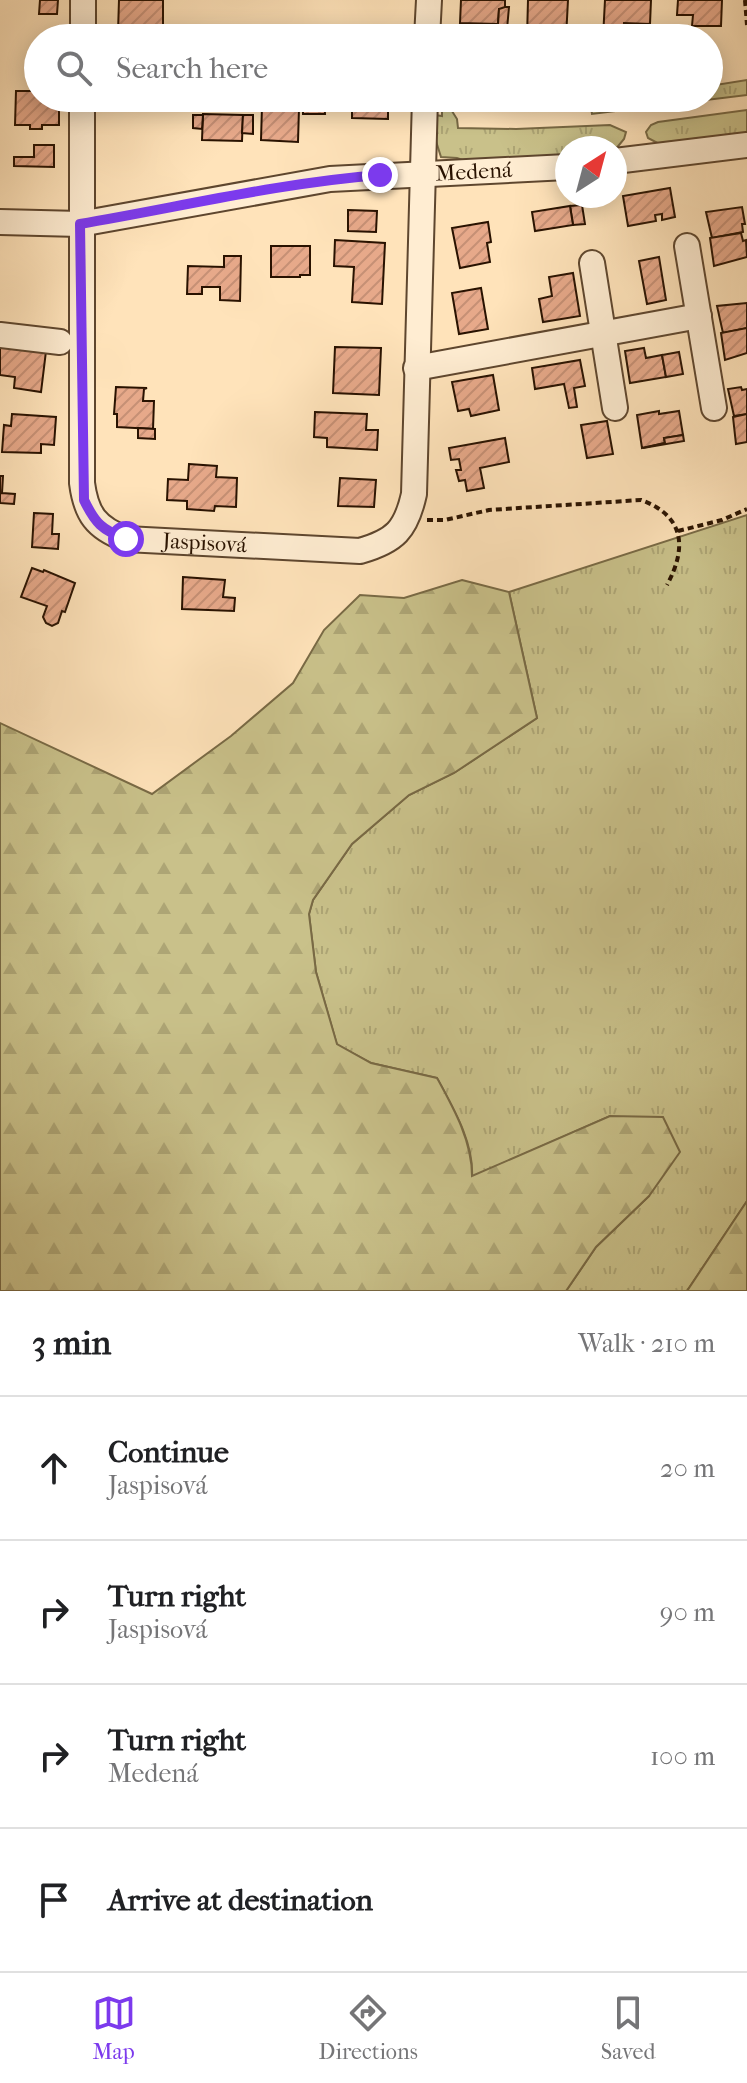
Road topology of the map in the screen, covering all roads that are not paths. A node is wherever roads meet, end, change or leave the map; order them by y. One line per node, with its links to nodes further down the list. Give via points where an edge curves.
1 (83, 0): 3 (street)
2 (429, 0): 4 (street)
3 (83, 24)
4 (428, 24)
5 (82, 112): 12 (street, Jaspisová)
6 (425, 112): 10 (street)
7 (747, 145): 8 (street)
8 (627, 160)
9 (555, 168): 10 (street, Medená)
10 (423, 174): 12 (street, Medená, via 330,179); 19 (street)
11 (0, 222): 12 (street, Medená)
12 (80, 224): 19 (street, Jaspisová, via 82,483 84,500 106,531 126,539 360,551 382,544 409,516 414,494)
13 (687, 246): 15 (street)
14 (592, 263): 16 (street)
15 (699, 316): 16 (street); 21 (street)
16 (603, 332): 19 (street); 20 (street)
17 (0, 335): 18 (street)
18 (60, 342)
19 (416, 368)
20 (615, 408)
21 (714, 408)

